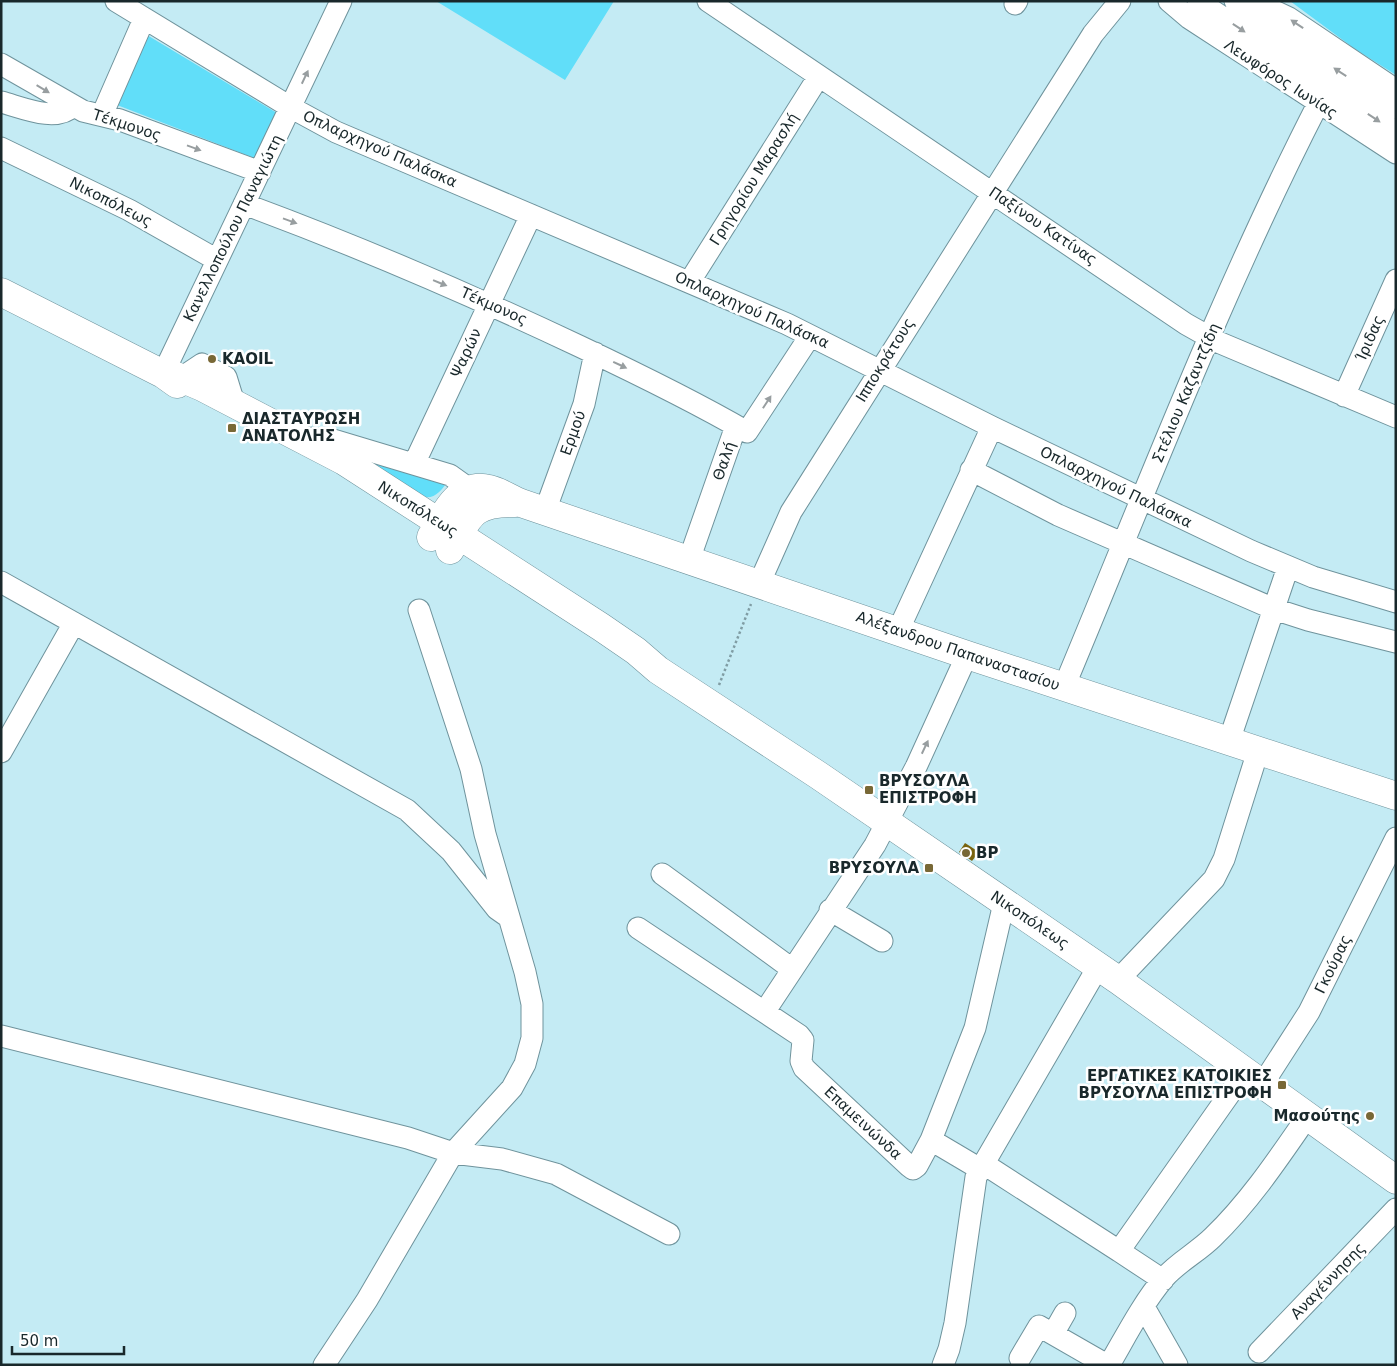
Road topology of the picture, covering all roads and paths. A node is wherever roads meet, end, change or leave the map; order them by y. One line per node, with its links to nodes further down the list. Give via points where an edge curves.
1 (116, 1): 9 (street, Οπλαρχηγού Παλάσκα)
2 (341, 1): 17 (street, Κανελλοπούλου Παναγιώτη, one-way to 2)
3 (708, 1): 12 (street, Παξίνου Κατίνας)
4 (1106, 1): 10 (street, Ιπποκράτους)
5 (1120, 1): 10 (street, Ιπποκράτους)
6 (1169, 1): 15 (street, Λεωφόρος Ιωνίας, via 1189,18)
7 (1198, 1): 20 (street, one-way to 20)
8 (1237, 3): 13 (street, one-way to 8, via 1290,18 1268,8); 18 (street, one-way to 8)
9 (144, 12): 17 (street, Οπλαρχηγού Παλάσκα); 19 (street)
10 (1093, 34): 24 (street, Ιπποκράτους)
11 (1, 64): 16 (street, Τέκμονος, one-way to 16)
12 (818, 76): 24 (street, Παξίνου Κατίνας); 29 (street, Γρηγορίου Μαρασλή)
13 (1396, 90)
14 (1, 102): 16 (street, via 48,113 63,112)
15 (1318, 104): 22 (street, Λεωφόρος Ιωνίας); 33 (street, Στέλιου Καζαντζίδη)
16 (73, 106): 19 (street, Τέκμονος)
17 (290, 107): 23 (street, Κανελλοπούλου Παναγιώτη); 26 (street, Οπλαρχηγού Παλάσκα, via 336,132)
18 (1396, 108)
19 (102, 115): 23 (street, Τέκμονος, one-way to 23)
20 (1396, 132)
21 (1, 148): 27 (street, Νικοπόλεως, via 130,210)
22 (1396, 153)
23 (260, 172): 25 (street, Κανελλοπούλου Παναγιώτη)
24 (993, 192): 33 (street, Παξίνου Κατίνας); 35 (street, Ιπποκράτους)
25 (244, 204): 27 (street, Κανελλοπούλου Παναγιώτη); 31 (street, Τέκμονος, one-way to 31, via 340,240)
26 (531, 215): 29 (street, Οπλαρχηγού Παλάσκα); 31 (street, Ψαρών)
27 (217, 260): 36 (street, Κανελλοπούλου Παναγιώτη)
28 (1396, 280): 37 (street, Ίριδας)
29 (690, 282): 32 (street, Οπλαρχηγού Παλάσκα)
30 (1, 292): 36 (main road, Νικοπόλεως)
31 (489, 303): 34 (street, Τέκμονος); 42 (street, Ψαρών)
32 (810, 336): 35 (street, Οπλαρχηγού Παλάσκα); 39 (street, Θαλή, one-way to 32, via 748,432)
33 (1210, 338): 37 (street, Παξίνου Κατίνας); 45 (street, Στέλιου Καζαντζίδη)
34 (595, 354): 39 (street, Τέκμονος, one-way to 39); 46 (street, Ερμού, via 584,404)
35 (879, 370): 40 (street, Οπλαρχηγού Παλάσκα); 53 (street, Ιπποκράτους, via 791,512)
36 (172, 376): 41 (main road, Νικοπόλεως); 47 (main road, Νικοπόλεως, via 240,424)
37 (1344, 396): 38 (street, Παξίνου Κατίνας)
38 (1396, 418)
39 (736, 426): 50 (street, Θαλή)
40 (992, 427): 43 (street); 45 (street, Οπλαρχηγού Παλάσκα)
41 (302, 438): 42 (street, via 330,439); 47 (main road, Νικοπόλεως, via 344,461)
42 (414, 464): 44 (street, via 450,475)
43 (971, 470): 48 (street, via 1058,515); 58 (street)
44 (471, 490): 46 (main road, Αλέξανδρου Παπαναστασίου, via 488,488); 47 (main road, via 449,505)
45 (1141, 499): 48 (street, Στέλιου Καζαντζίδη); 51 (street, Οπλαρχηγού Παλάσκα)
46 (524, 506): 47 (main road, Αλέξανδρου Παπαναστασίου, via 481,507); 49 (main road, via 492,510 482,520 478,533); 50 (main road, Αλέξανδρου Παπαναστασίου)
47 (445, 536): 49 (main road, Νικοπόλεως); 61 (main road, Νικοπόλεως, via 610,650)
48 (1124, 543): 55 (street); 62 (street, Στέλιου Καζαντζίδη)
49 (482, 550): 61 (main road, Νικοπόλεως, via 636,651)
50 (689, 560): 53 (main road, Αλέξανδρου Παπαναστασίου)
51 (1288, 567): 54 (street, Οπλαρχηγού Παλάσκα); 55 (street)
52 (1, 582): 57 (street)
53 (759, 584): 58 (main road, Αλέξανδρου Παπαναστασίου); 63 (path)
54 (1396, 602)
55 (1274, 609): 59 (street); 64 (street)
56 (419, 610): 69 (street, via 471,769)
57 (74, 623): 66 (street); 71 (street, via 395,802)
58 (898, 631): 60 (main road, Αλέξανδρου Παπαναστασίου)
59 (1396, 642)
60 (968, 655): 62 (main road, Αλέξανδρου Παπαναστασίου); 68 (street, one-way to 60)
61 (658, 670): 63 (main road, Νικοπόλεως)
62 (1064, 687): 64 (main road, Αλέξανδρου Παπαναστασίου)
63 (712, 705): 68 (main road, Νικοπόλεως)
64 (1229, 741): 65 (main road, Αλέξανδρου Παπαναστασίου)
65 (1258, 750): 67 (main road, Αλέξανδρου Παπαναστασίου); 79 (street, via 1224,859 1214,879)
66 (1, 752)
67 (1396, 796)
68 (888, 822): 73 (main road, Νικοπόλεως); 74 (street, via 870,854)
69 (485, 834): 71 (street); 75 (street)
70 (1396, 838): 82 (street, Γκούρας, via 1309,1012)
71 (451, 850): 75 (street, via 497,909)
72 (662, 874): 78 (street)
73 (1004, 903): 79 (main road, Νικοπόλεως); 84 (street, via 977,1021)
74 (830, 910): 77 (street); 78 (street)
75 (507, 916): 85 (street, via 529,989 533,1025 530,1051 512,1088)
76 (638, 928): 80 (street)
77 (882, 940)
78 (792, 969): 80 (street)
79 (1108, 974): 82 (main road, Νικοπόλεως); 86 (street)
80 (765, 1011): 84 (street, Επαμεινώνδα, via 804,1040 800,1061 804,1068 909,1166 917,1166)
81 (1, 1036): 85 (street, via 408,1138)
82 (1254, 1079): 83 (main road, Νικοπόλεως); 90 (street, Γκούρας)
83 (1307, 1117): 87 (main road, Νικοπόλεως); 91 (street, via 1237,1212)
84 (931, 1140): 86 (street)
85 (453, 1153): 89 (street, via 502,1159 556,1174); 97 (street, via 367,1300)
86 (982, 1166): 90 (street); 98 (street, via 972,1193 955,1323)
87 (1396, 1180)
88 (1396, 1209): 95 (street, Αναγέννησης)
89 (669, 1234)
90 (1119, 1251): 91 (street)
91 (1163, 1280): 92 (street)
92 (1144, 1307): 99 (street); 100 (street)
93 (1064, 1313): 94 (street)
94 (1052, 1334): 96 (street, via 1039,1326); 99 (street)
95 (1259, 1352)
96 (1020, 1358)
97 (324, 1365)
98 (943, 1365)
99 (1108, 1365)
100 (1177, 1365)

